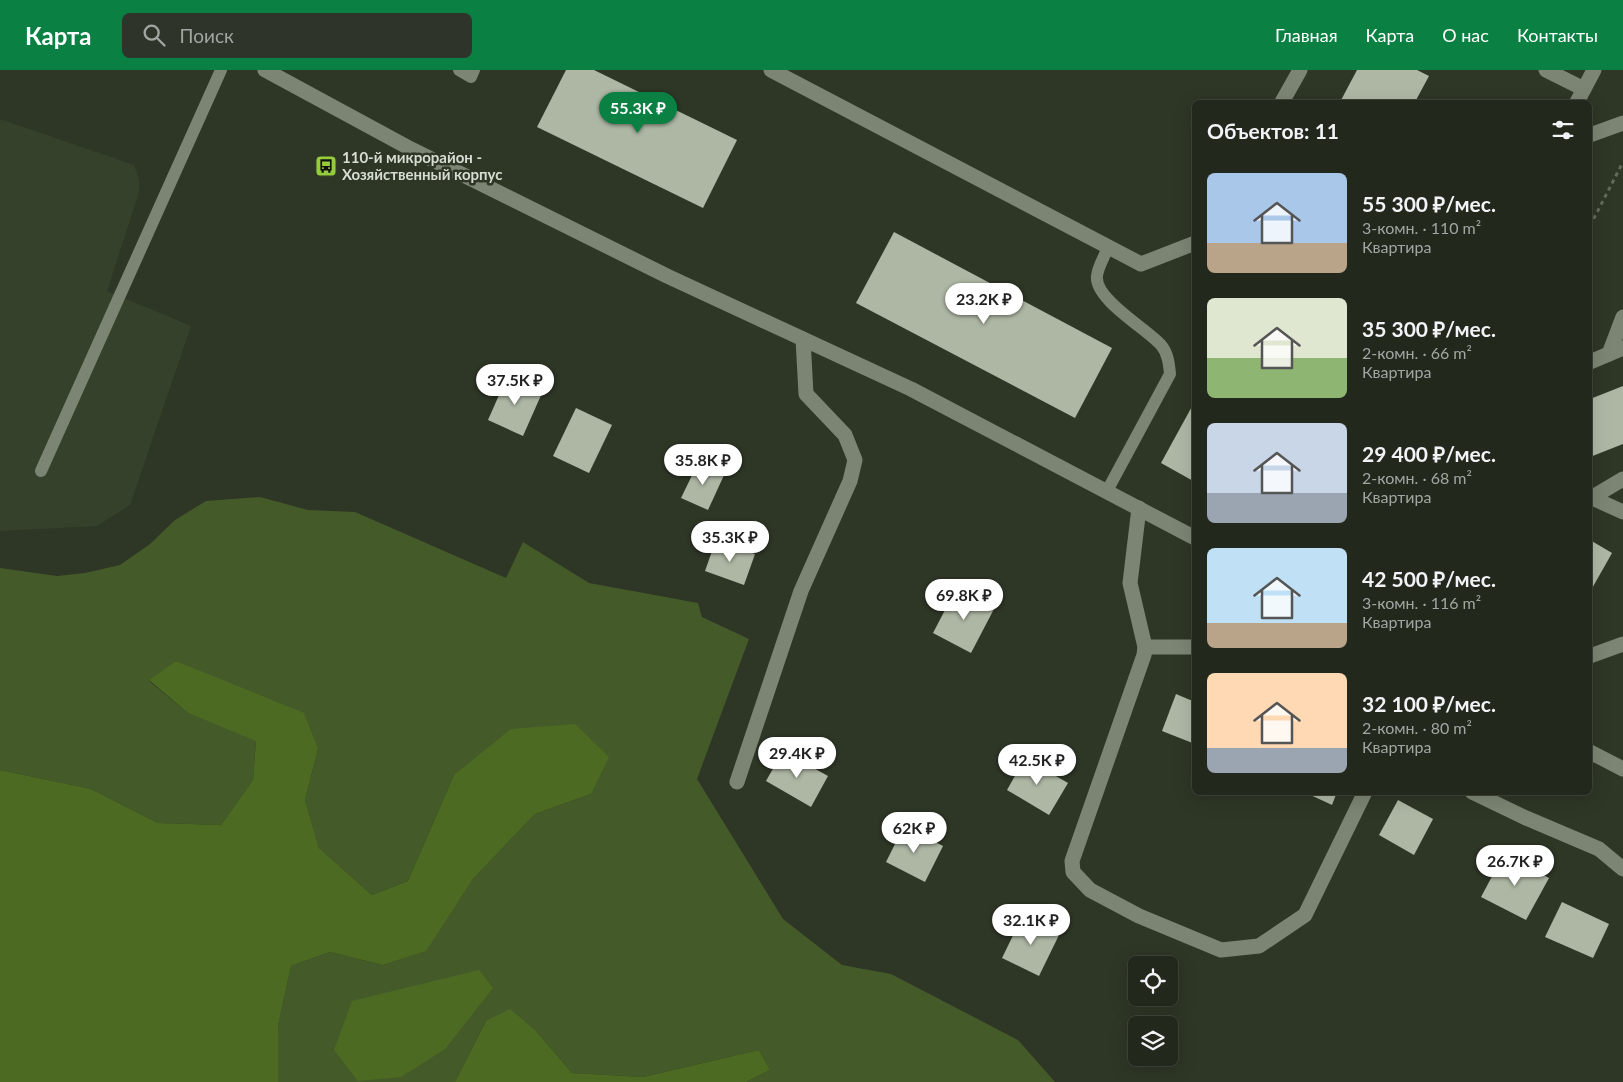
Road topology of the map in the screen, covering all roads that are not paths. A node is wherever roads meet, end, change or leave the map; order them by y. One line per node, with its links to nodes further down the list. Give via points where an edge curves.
1 (222, 70): 20 (lane)
2 (265, 70): 17 (street, via 411,149)
3 (459, 70): 4 (lane, via 471,77)
4 (474, 70)
5 (771, 70): 15 (street)
6 (1300, 70): 10 (street)
7 (1546, 70): 9 (street)
8 (1594, 70): 9 (street)
9 (1584, 88): 11 (street)
10 (1283, 100)
11 (1578, 100)
12 (1623, 122): 13 (street)
13 (1592, 134)
14 (1192, 244): 15 (street, via 1141,264)
15 (1108, 247): 22 (lane, via 1097,276 1100,286 1108,299 1162,346 1170,374)
16 (1623, 317): 18 (street)
17 (803, 340): 22 (street, via 910,390); 34 (street, via 806,394 845,435 855,460 850,481 801,591)
18 (1616, 351): 19 (street)
19 (1592, 361)
20 (41, 471)
21 (1623, 479): 23 (street)
22 (1106, 491): 25 (street)
23 (1592, 496)
24 (1592, 498): 26 (street)
25 (1139, 508): 27 (street); 29 (street, via 1130,583)
26 (1623, 512)
27 (1192, 536)
28 (1623, 644): 31 (street)
29 (1146, 647): 30 (street); 35 (street, via 1072,861 1073,872 1090,890 1138,916 1220,950 1259,946 1306,915)
30 (1192, 648)
31 (1592, 655)
32 (1592, 753): 33 (street)
33 (1623, 769)
34 (737, 782)
35 (1364, 795)
36 (1478, 795): 37 (street, via 1599,849)
37 (1623, 868)

